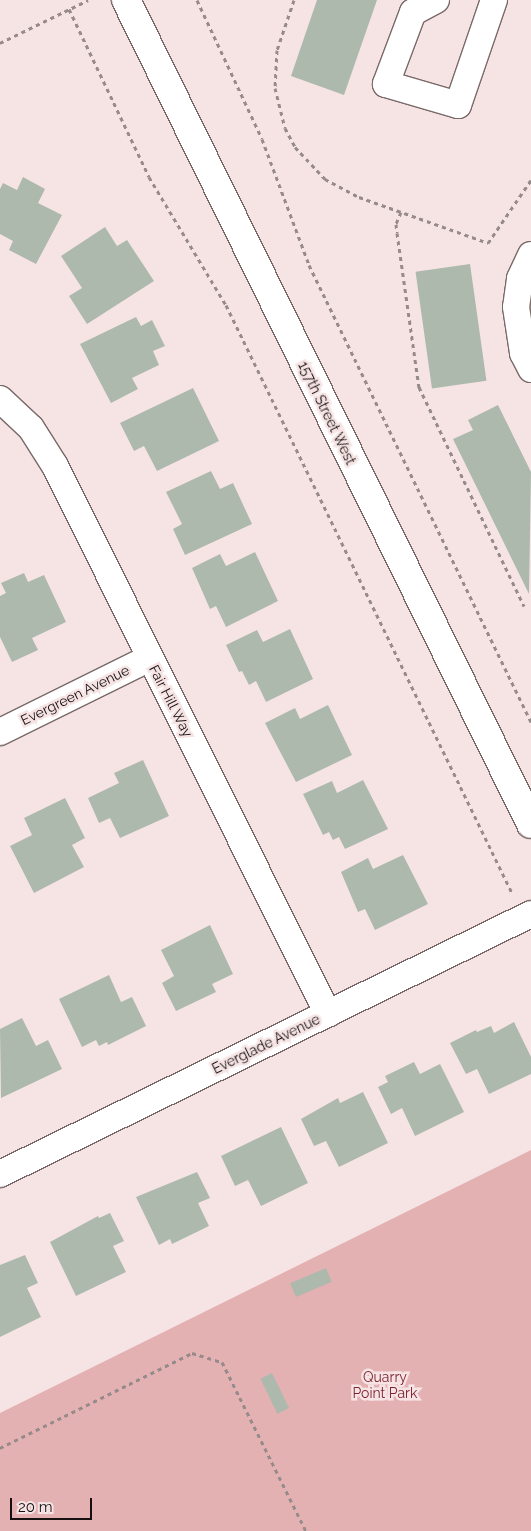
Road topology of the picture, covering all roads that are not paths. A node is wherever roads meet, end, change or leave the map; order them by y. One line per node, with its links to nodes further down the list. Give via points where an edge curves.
1 (126, 0): 9 (street, 157th Street West)
2 (436, 0): 3 (street, via 413,12 386,84 458,105)
3 (494, 0)
4 (531, 255): 5 (street, via 520,279 516,307 523,353)
5 (531, 369)
6 (0, 399): 7 (street, Fair Hill Way, via 44,446)
7 (150, 658): 8 (street, Evergreen Avenue); 11 (street, Fair Hill Way)
8 (0, 732)
9 (531, 824)
10 (531, 914): 11 (street, Everglade Avenue)
11 (328, 1014): 12 (street, Everglade Avenue)
12 (0, 1174)

